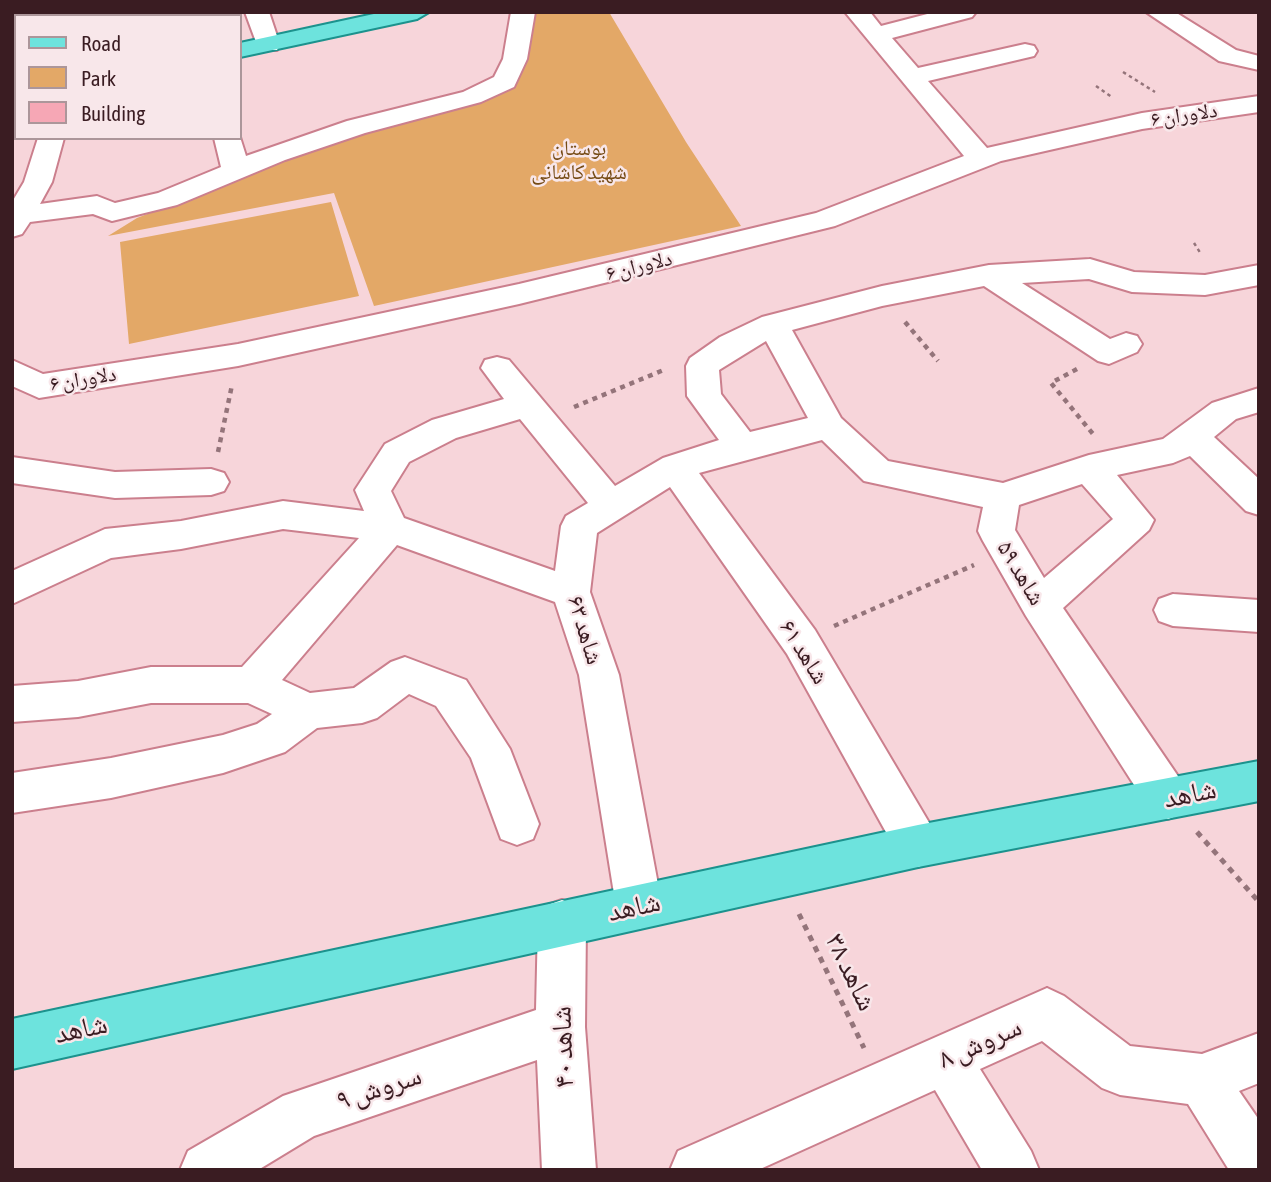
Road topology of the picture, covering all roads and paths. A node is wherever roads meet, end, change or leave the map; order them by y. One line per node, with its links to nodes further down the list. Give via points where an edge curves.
1 (257, 12): 8 (street)
2 (417, 12): 8 (main road)
3 (523, 12): 17 (street, via 515,59 505,82 472,96 356,127)
4 (857, 12): 7 (street)
5 (964, 12): 7 (street)
6 (1158, 12): 11 (street, via 1228,56)
7 (874, 35): 12 (street)
8 (268, 44): 9 (main road)
9 (242, 50)
10 (1025, 51): 12 (street)
11 (1259, 63)
12 (912, 77): 16 (street)
13 (1259, 104): 16 (street, دلاوران ۶, via 1142,121)
14 (50, 140): 18 (street, via 38,182)
15 (228, 140): 17 (street)
16 (981, 159): 24 (street, دلاوران ۶, via 825,220 519,295)
17 (236, 171): 18 (street, via 167,199 112,212 97,205)
18 (16, 222)
19 (989, 275): 20 (street, via 1090,269 1132,282 1205,285); 21 (street); 23 (street)
20 (1259, 275)
21 (883, 296): 22 (street); 25 (path)
22 (773, 324): 26 (street); 31 (street)
23 (1118, 348): 34 (path, via 1051,383)
24 (238, 355): 28 (street, دلاوران ۶, via 39,386); 37 (path)
25 (938, 361)
26 (702, 366): 30 (path, via 668,368); 33 (street, via 704,396)
27 (497, 368): 30 (street)
28 (12, 370)
29 (1259, 400): 32 (street, via 1224,411)
30 (535, 413): 40 (street); 41 (street, via 444,429 397,453 373,490)
31 (829, 426): 33 (street); 38 (street, via 877,472)
32 (1191, 436): 34 (street, via 1173,450); 39 (street)
33 (742, 446): 35 (street)
34 (1102, 465): 38 (street); 45 (street, via 1136,520)
35 (675, 467): 40 (street); 48 (street, شاهد ۶۱)
36 (12, 470): 37 (street, via 115,485)
37 (211, 482)
38 (1003, 497): 42 (street, شاهد ۵۹, via 996,531)
39 (1259, 501)
40 (611, 506): 44 (street, شاهد ۶۳, via 579,526)
41 (390, 528): 43 (street, via 283,515 105,544); 44 (street); 49 (street)
42 (1007, 551): 45 (street, شاهد ۵۹); 48 (path)
43 (12, 589)
44 (570, 592): 59 (street, شاهد ۶۳, via 599,675)
45 (1040, 605): 54 (street, شاهد ۵۹)
46 (1174, 610): 47 (street)
47 (1259, 616)
48 (801, 642): 56 (street, شاهد ۶۱)
49 (251, 685): 50 (street, via 151,685 78,699); 51 (street)
50 (12, 704)
51 (308, 711): 53 (street, via 270,739 223,754); 55 (street, via 362,705 405,674 452,693 489,749)
52 (1259, 781): 54 (main road, شاهد)
53 (12, 793)
54 (1168, 799): 56 (main road, شاهد); 58 (path)
55 (517, 824)
56 (918, 846): 57 (main road, شاهد)
57 (781, 875): 59 (main road, شاهد); 66 (path, شاهد ۳۸)
58 (1259, 902)
59 (639, 906): 60 (main road, شاهد)
60 (562, 923): 61 (street, شاهد ۴۰); 62 (main road, شاهد)
61 (560, 1027): 69 (street, سروش ۹, via 301,1114); 70 (street, شاهد ۴۰)
62 (12, 1044)
63 (1259, 1058): 65 (street, سروش ۸)
64 (945, 1059): 65 (street, سروش ۸, via 1047,1013 1120,1070); 66 (street, سروش ۸); 71 (street)
65 (1202, 1080): 68 (street)
66 (883, 1087): 67 (street, سروش ۸)
67 (719, 1165)
68 (1259, 1168)
69 (207, 1170)
70 (569, 1170)
71 (1012, 1170)

